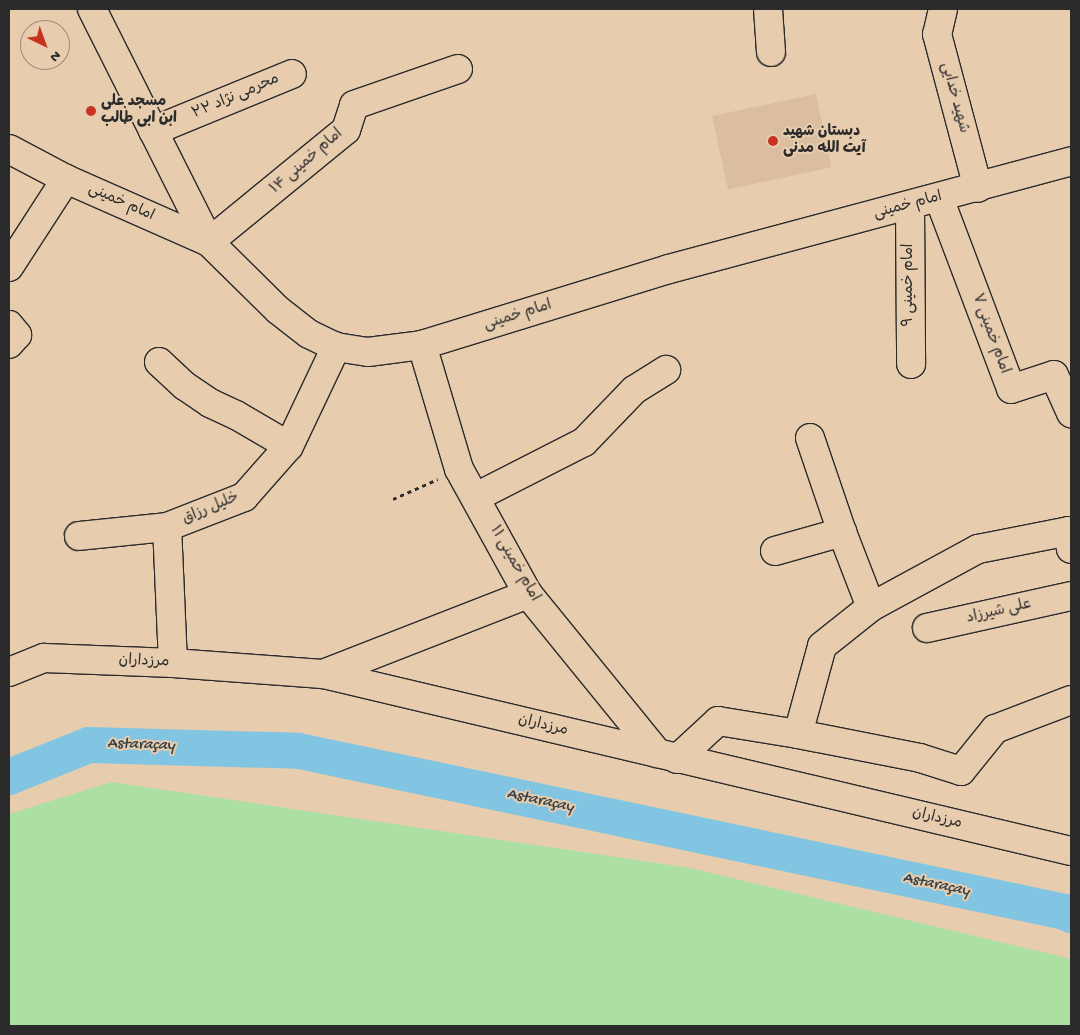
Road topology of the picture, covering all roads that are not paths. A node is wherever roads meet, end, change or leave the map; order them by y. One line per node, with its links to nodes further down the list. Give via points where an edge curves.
1 (92, 9): 7 (street)
2 (768, 9): 4 (street)
3 (940, 9): 11 (street, شهید خدایی, via 937,34)
4 (771, 52)
5 (458, 69): 14 (street, امام خمینی ۱۴, via 354,105 346,130)
6 (292, 74): 7 (street, محرمی نژاد ۲۲)
7 (153, 132): 14 (street)
8 (9, 148): 10 (street, امام خمینی)
9 (1071, 161): 11 (street, امام خمینی)
10 (66, 179): 14 (street, امام خمینی); 15 (street)
11 (978, 188): 12 (street, امام خمینی)
12 (940, 198): 13 (street, امام خمینی); 23 (street, امام خمینی ۷, via 1011,389 1054,375)
13 (910, 205): 18 (street, امام خمینی, via 669,269); 21 (street, امام خمینی ۹)
14 (209, 242): 19 (street, امام خمینی, via 278,310 309,334)
15 (9, 267)
16 (9, 325): 17 (street, via 17,335)
17 (9, 344)
18 (422, 345): 19 (street, امام خمینی, via 368,352); 26 (street, امام خمینی ۱۱, via 459,469)
19 (336, 347): 25 (street, خلیل رزاق)
20 (159, 362): 25 (street, via 210,404)
21 (911, 364)
22 (666, 370): 26 (street, via 634,390 584,442)
23 (1071, 413)
24 (810, 438): 28 (street)
25 (289, 446): 27 (street, خلیل رزاق, via 244,497)
26 (476, 496): 32 (street, امام خمینی ۱۱)
27 (167, 527): 29 (street); 36 (street, خلیل رزاق)
28 (842, 532): 31 (street); 34 (street)
29 (79, 536)
30 (1071, 549): 34 (street, via 1069,531 978,549)
31 (775, 550)
32 (528, 594): 38 (street); 41 (street, امام خمینی ۱۱)
33 (1071, 596): 35 (street, علی شیرزاد)
34 (871, 607): 40 (street, via 822,646)
35 (927, 628)
36 (173, 662): 37 (street, مرزداران, via 44,658); 38 (street, مرزداران)
37 (9, 672)
38 (323, 674): 41 (street, مرزداران)
39 (1071, 700): 40 (street, via 995,729 961,771 920,758)
40 (798, 734): 41 (street, via 718,720)
41 (667, 756): 42 (street, مرزداران)
42 (1071, 851)

